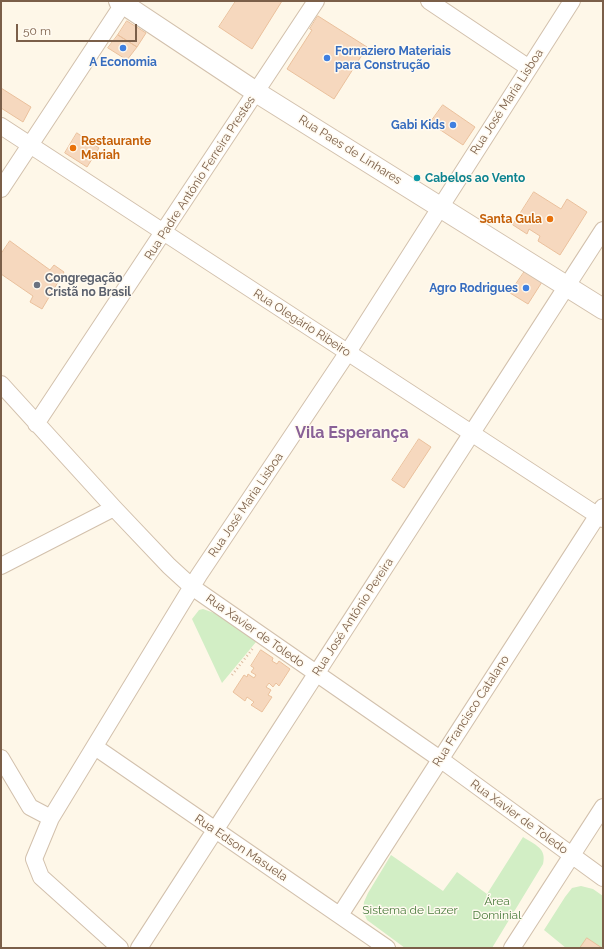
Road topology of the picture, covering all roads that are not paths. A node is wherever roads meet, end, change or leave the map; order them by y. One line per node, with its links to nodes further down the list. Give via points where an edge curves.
1 (316, 1): 6 (street, Rua Padre Antônio Ferreira Prestes)
2 (429, 1): 5 (street)
3 (572, 1): 5 (street, Rua José Maria Lisboa)
4 (122, 2): 6 (street, Rua Paes de Linhares); 8 (street)
5 (529, 68): 10 (street, Rua José Maria Lisboa)
6 (256, 92): 10 (street, Rua Paes de Linhares); 12 (street, Rua Padre Antônio Ferreira Prestes)
7 (1, 126): 8 (street, Rua Olegário Ribeiro)
8 (30, 145): 9 (street); 12 (street, Rua Olegário Ribeiro)
9 (1, 188)
10 (440, 206): 13 (street, Rua Paes de Linhares); 15 (street, Rua José Maria Lisboa)
11 (603, 230): 13 (street, Rua José Antônio Pereira)
12 (164, 233): 15 (street, Rua Olegário Ribeiro); 17 (street, Rua Padre Antônio Ferreira Prestes)
13 (566, 287): 14 (street, Rua Paes de Linhares); 18 (street, Rua José Antônio Pereira)
14 (603, 310)
15 (348, 352): 18 (street, Rua Olegário Ribeiro); 22 (street, Rua José Maria Lisboa)
16 (1, 384): 17 (street, Rua Xavier de Toledo)
17 (36, 424): 19 (street, Rua Xavier de Toledo)
18 (472, 433): 20 (street, Rua Olegário Ribeiro); 23 (street, Rua José Antônio Pereira)
19 (114, 508): 21 (street); 22 (street, Rua Xavier de Toledo)
20 (601, 514): 26 (street, Rua Francisco Catalano)
21 (1, 566)
22 (192, 587): 23 (street, Rua Xavier de Toledo); 24 (street, Rua José Maria Lisboa)
23 (317, 673): 26 (street, Rua Xavier de Toledo); 29 (street, Rua José Antônio Pereira)
24 (95, 747): 28 (street, Rua José Maria Lisboa); 29 (street, Rua Edson Masuela)
25 (1, 758): 28 (street, via 30,807)
26 (440, 759): 30 (street, Rua Xavier de Toledo); 32 (street, Rua Francisco Catalano)
27 (603, 807): 30 (street)
28 (52, 818): 33 (street, Rua José Maria Lisboa, via 34,859 41,877)
29 (215, 830): 32 (street, Rua Edson Masuela); 34 (street, Rua José Antônio Pereira)
30 (572, 855): 31 (street, Rua Xavier de Toledo); 36 (street)
31 (603, 878)
32 (340, 915): 35 (street, Rua Edson Masuela)
33 (120, 948)
34 (139, 948)
35 (387, 948)
36 (512, 948)

